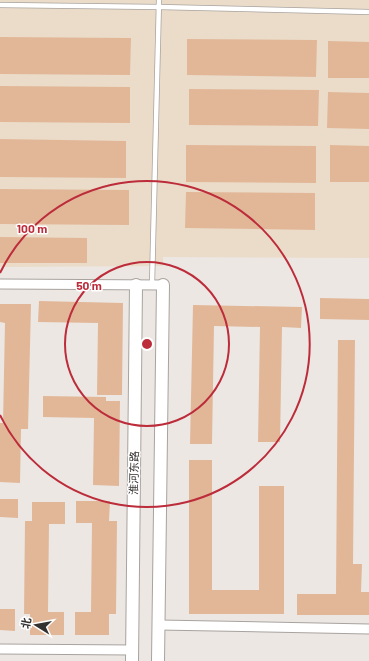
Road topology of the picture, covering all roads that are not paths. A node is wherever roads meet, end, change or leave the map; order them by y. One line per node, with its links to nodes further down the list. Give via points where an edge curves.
1 (159, 0): 3 (lane)
2 (0, 5): 3 (lane)
3 (159, 7): 4 (lane); 7 (lane)
4 (369, 12)
5 (0, 284): 6 (street)
6 (136, 285): 7 (street); 11 (main road, 淮河东路)
7 (157, 285): 8 (main road)
8 (159, 625): 9 (street); 12 (main road)
9 (369, 628)
10 (0, 649): 11 (street)
11 (132, 656)
12 (158, 661)

